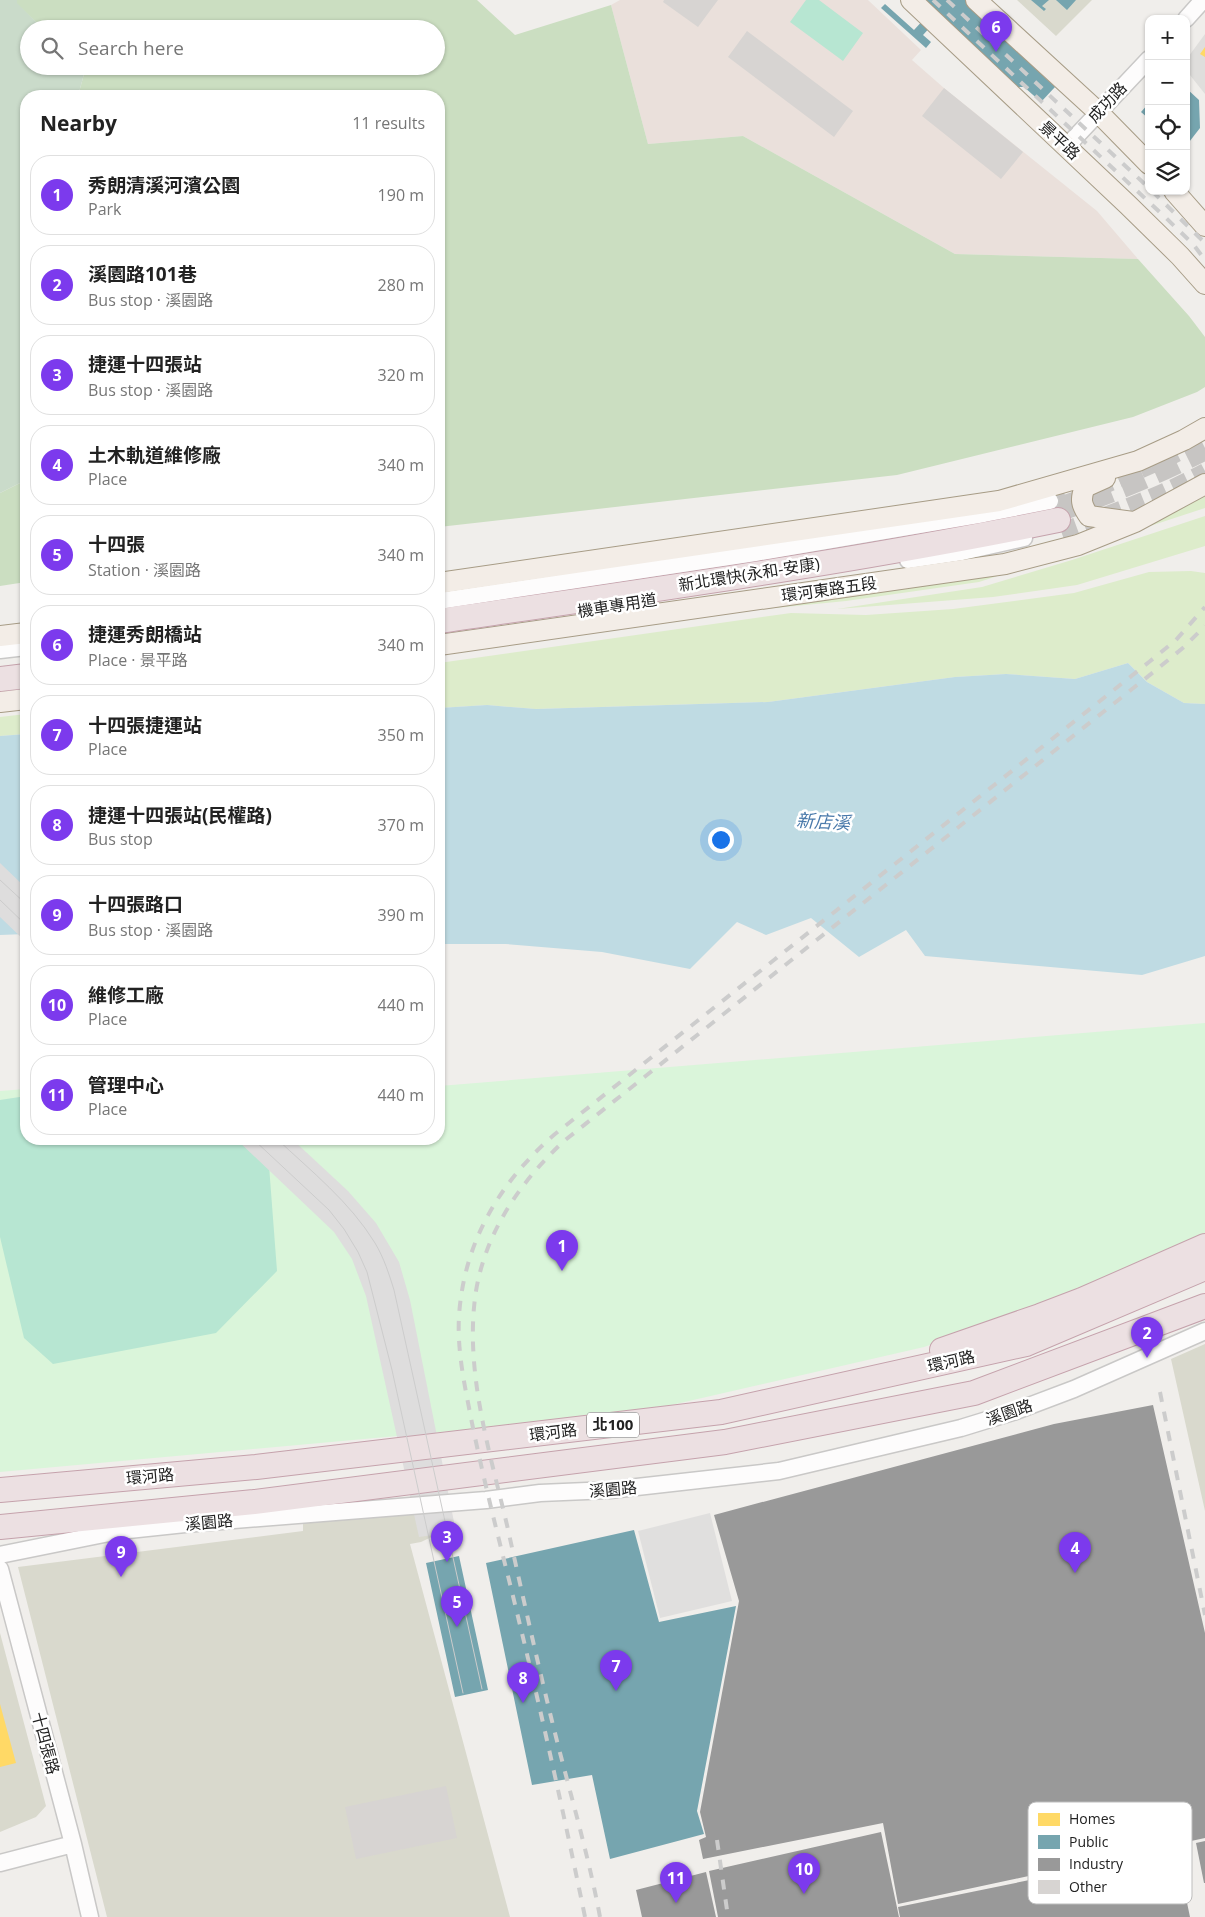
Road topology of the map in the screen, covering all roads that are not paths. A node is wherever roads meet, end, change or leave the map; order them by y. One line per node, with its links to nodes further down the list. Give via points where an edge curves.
1 (911, 0): 7 (main road, 景平路)
2 (976, 0): 6 (main road)
3 (1203, 0): 4 (street)
4 (1190, 15)
5 (1148, 60): 6 (street, 成功路)
6 (1098, 112): 7 (street, 成功路); 8 (main road)
7 (1067, 146): 11 (main road, 景平路)
8 (1145, 160)
9 (1178, 195): 10 (main road)
10 (1205, 226)
11 (1205, 284)
12 (1205, 428): 13 (main road)
13 (1138, 461): 16 (main road, via 1085,487 1081,497 1089,516); 17 (main road, via 999,501)
14 (1205, 484): 16 (main road, 環河東路五段)
15 (1056, 516): 18 (street, 機車專用道, via 984,514); 19 (highway, 新北環快(永和-安康)); 20 (highway, 新北環快(永和-安康), via 985,535 713,581); 21 (street, 機車專用道, via 962,552)
16 (1135, 522): 24 (main road, 環河東路五段, via 1078,545 1005,564)
17 (445, 582)
18 (445, 600)
19 (445, 611)
20 (445, 620)
21 (445, 630)
22 (20, 634): 23 (main road)
23 (0, 636)
24 (445, 644)
25 (20, 648): 26 (street)
26 (0, 650)
27 (20, 664): 28 (highway)
28 (0, 666)
29 (20, 677): 30 (highway)
30 (0, 679)
31 (20, 686): 32 (street)
32 (0, 688)
33 (20, 700): 34 (main road)
34 (0, 702)
35 (1205, 1246): 39 (highway, via 1040,1316)
36 (1205, 1268): 39 (highway, 環河路 / 北100, via 1026,1344)
37 (1205, 1306): 41 (highway, 環河路 / 北100, via 974,1393 725,1442 254,1502)
38 (1205, 1331): 42 (street, 溪園路, via 1074,1389 1013,1412 961,1428 779,1471 610,1490 540,1493 119,1531)
39 (827, 1389): 40 (highway, 環河路 / 北100, via 722,1412 256,1466)
40 (0, 1490)
41 (0, 1527)
42 (0, 1555)
43 (0, 1569): 44 (street, 十四張路)
44 (73, 1844): 45 (street); 46 (street, 十四張路)
45 (0, 1863)
46 (90, 1917)

